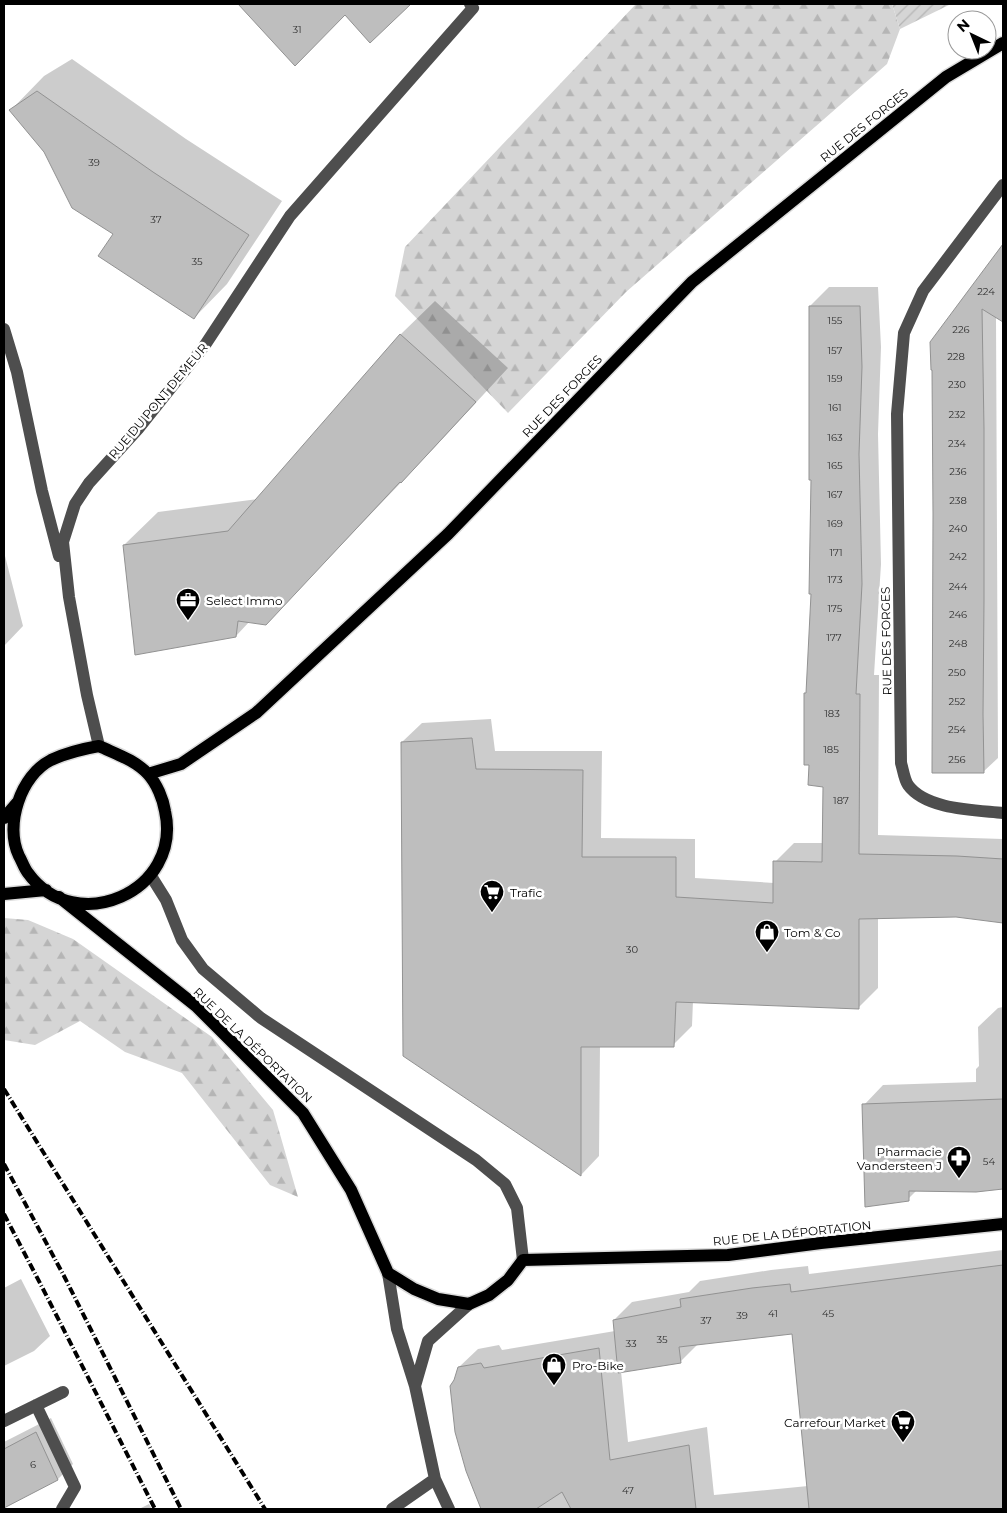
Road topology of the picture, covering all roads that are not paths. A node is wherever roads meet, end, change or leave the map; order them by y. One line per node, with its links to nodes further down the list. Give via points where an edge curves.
1 (470, 4): 5 (street, RUE DU PONT DEMEUR, via 474,8 290,216 205,345 138,429 89,482 75,504 63,542)
2 (1003, 43): 7 (main road, RUE DES FORGES, via 946,77 692,282 448,534 256,713 181,764)
3 (1003, 185): 9 (street, RUE DES FORGES, via 923,291 904,334 897,414 901,763 908,784 923,799 950,807)
4 (4, 329): 5 (street, RUE DU PONT DEMEUR)
5 (69, 597): 6 (street, RUE DU PONT DEMEUR, via 86,695)
6 (99, 746): 7 (main road, via 127,758); 8 (main road, via 74,751 50,761 29,779)
7 (148, 774): 11 (main road, via 162,798 168,825 164,852)
8 (17, 803): 10 (main road); 12 (main road, via 13,827 17,851 28,873)
9 (1003, 813)
10 (4, 818)
11 (151, 876): 14 (main road, via 132,892 108,902 83,904); 16 (street, RUE DE LA DÉPORTATION, via 166,900 182,940 203,969 261,1018 476,1160 505,1184 518,1208)
12 (46, 890): 13 (main road); 14 (main road)
13 (4, 894)
14 (59, 897): 17 (main road, RUE DE LA DÉPORTATION, via 196,1006 303,1113 351,1190)
15 (1003, 1224): 16 (main road, RUE DE LA DÉPORTATION, via 728,1255)
16 (523, 1260): 18 (main road, via 508,1280 489,1295)
17 (388, 1272): 18 (main road, via 414,1289 438,1299); 19 (street, via 397,1329)
18 (469, 1304): 19 (street, via 428,1341)
19 (415, 1386): 23 (street)
20 (62, 1392): 21 (street)
21 (36, 1405): 22 (street); 24 (street, via 75,1487)
22 (4, 1421)
23 (435, 1479): 25 (street); 26 (street)
24 (62, 1509)
25 (392, 1509)
26 (449, 1509)

